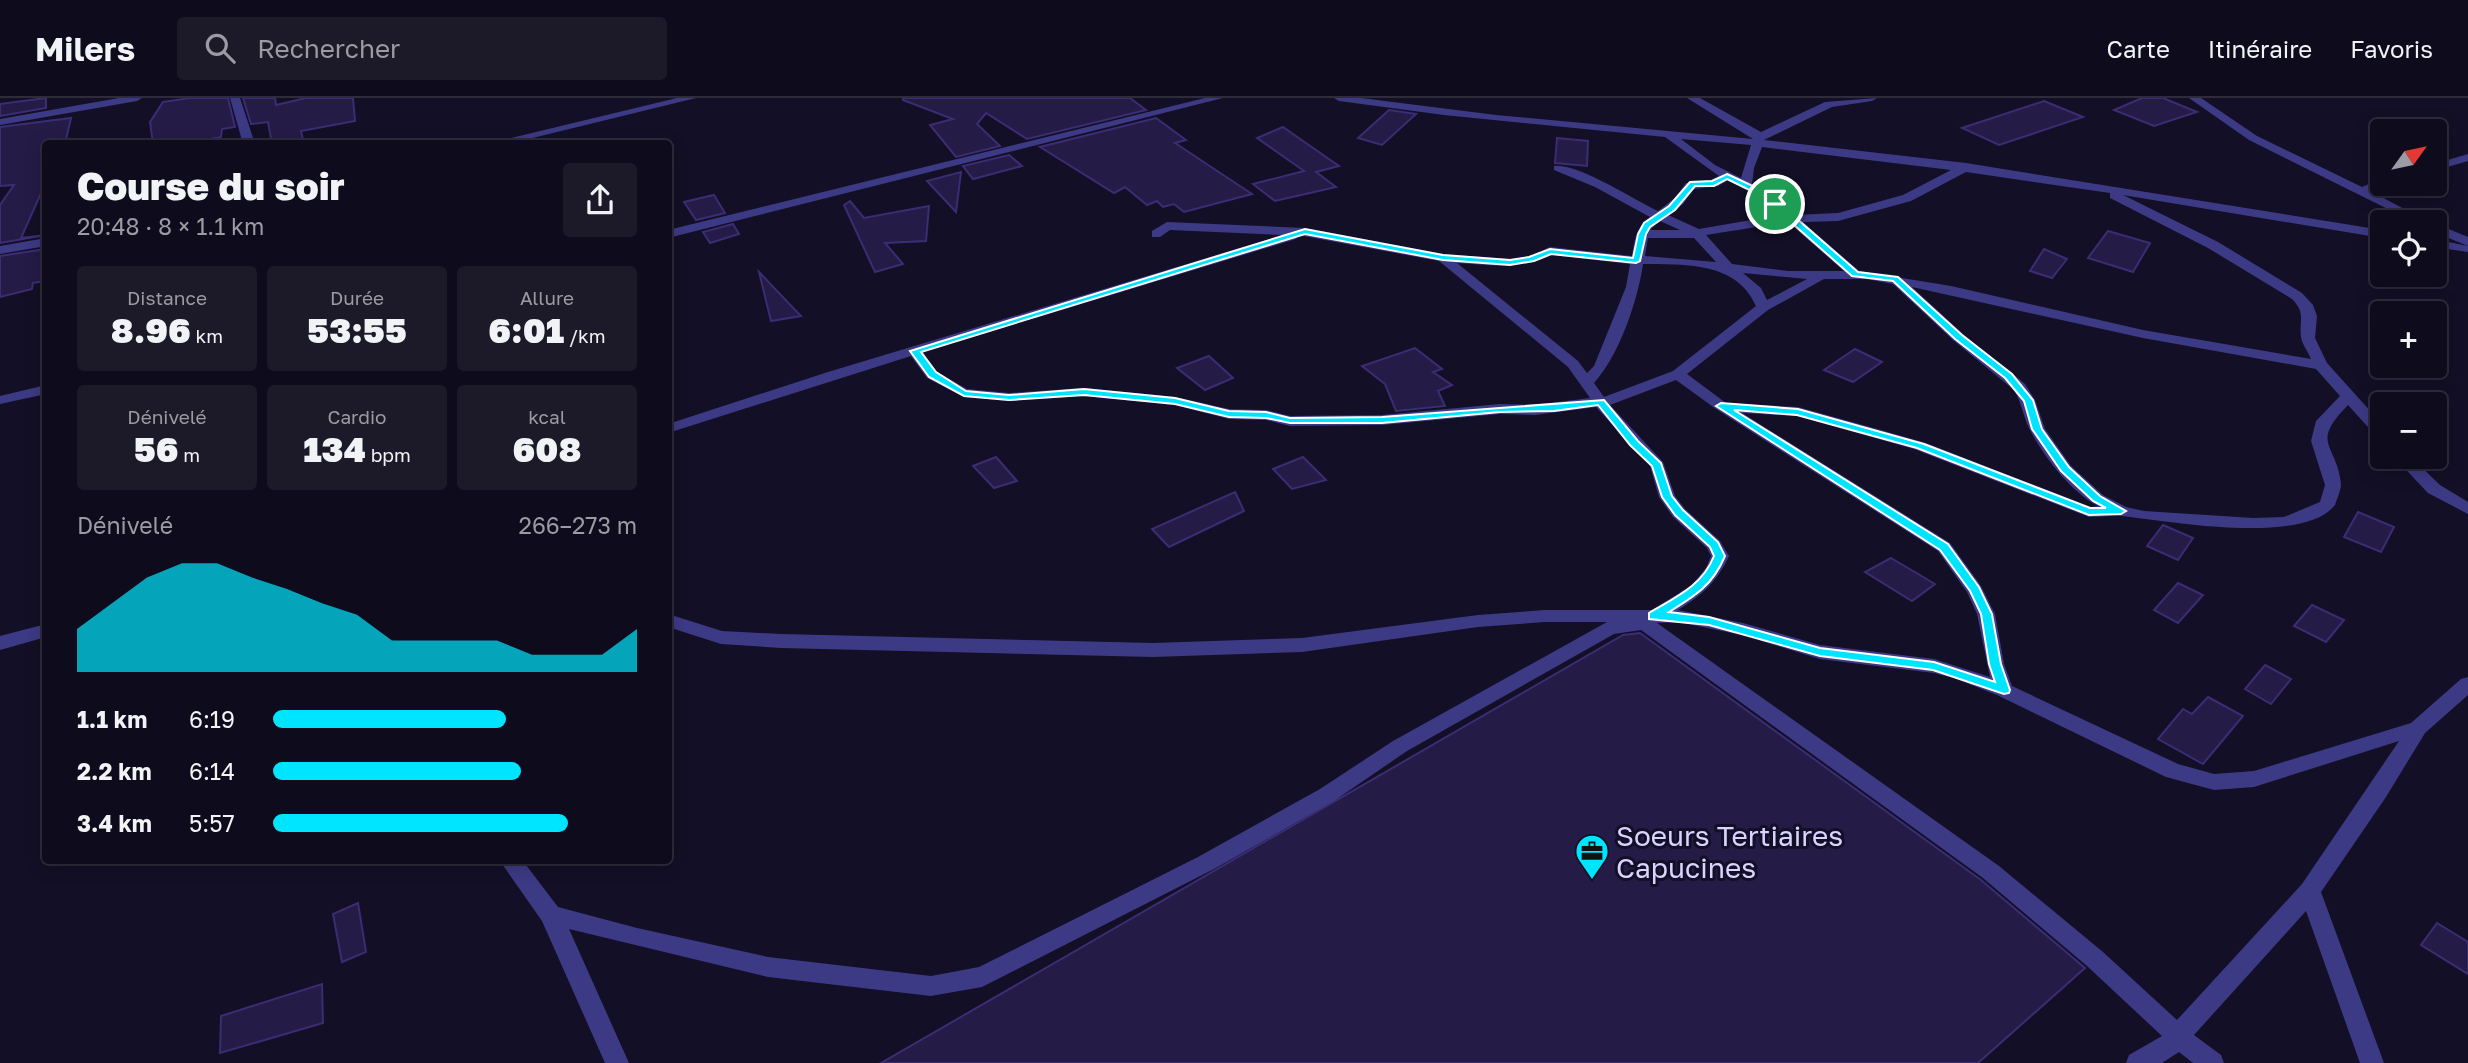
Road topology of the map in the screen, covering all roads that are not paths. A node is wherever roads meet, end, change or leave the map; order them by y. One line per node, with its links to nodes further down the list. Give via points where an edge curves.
1 (137, 98): 9 (street)
2 (235, 98): 12 (street)
3 (691, 98): 13 (street)
4 (1218, 98): 28 (street)
5 (1339, 98): 10 (street)
6 (1692, 98): 11 (street)
7 (1872, 98): 11 (street, via 1829,104)
8 (2194, 98): 22 (street, via 2253,138)
9 (0, 122)
10 (1667, 133): 11 (street); 18 (street)
11 (1759, 139): 16 (street); 19 (street)
12 (248, 140)
13 (508, 140)
14 (2468, 157): 15 (street)
15 (2447, 164)
16 (1966, 167): 20 (street); 25 (street, via 1922,191 1875,208 1838,217)
17 (1558, 168): 24 (street)
18 (1727, 176): 19 (street); 24 (street, via 1714,183 1693,184)
19 (1746, 185): 25 (street)
20 (2101, 187): 27 (street); 46 (street, via 2213,245 2297,296 2310,316 2308,338)
21 (2370, 188): 22 (street)
22 (2361, 193): 23 (street)
23 (2397, 210)
24 (1659, 216): 29 (street); 32 (street)
25 (1793, 218): 29 (street); 41 (street)
26 (1305, 232): 31 (street, via 1167,226); 38 (street); 45 (street)
27 (2370, 232)
28 (672, 233)
29 (1697, 233): 32 (street); 40 (street)
30 (2447, 233): 33 (street)
31 (1156, 234)
32 (1642, 234): 39 (street)
33 (2468, 242)
34 (42, 243): 37 (street)
35 (2447, 245): 36 (street)
36 (2468, 249)
37 (0, 250)
38 (1443, 257): 39 (street, via 1510,263 1550,251); 48 (street, via 1563,355)
39 (1636, 261): 40 (street); 48 (street, via 1633,286 1601,366)
40 (1726, 266): 42 (street); 44 (street, via 1756,291)
41 (1855, 274): 42 (street); 43 (street)
42 (1823, 276): 44 (street)
43 (1895, 279): 46 (street, via 2143,334); 58 (street, via 2014,382 2028,400 2037,429 2065,469 2097,499)
44 (1763, 307): 47 (street)
45 (915, 351): 52 (street, via 932,374 964,393 1009,397 1084,392 1175,401 1229,414 1290,421 1382,420); 55 (street)
46 (2321, 365): 50 (street)
47 (1678, 373): 52 (street); 53 (street)
48 (1587, 382): 52 (street)
49 (42, 390): 51 (street)
50 (2348, 397): 54 (street); 58 (street, via 2324,421 2319,441 2333,485 2327,505 2285,522 2253,523)
51 (0, 400)
52 (1601, 402): 59 (street, via 1657,465 1667,497 1679,513 1720,556 1698,589)
53 (1721, 406): 58 (street, via 1810,415 1920,446 2089,512); 64 (street, via 1944,547 1986,614)
54 (2370, 421)
55 (672, 428)
56 (2414, 469): 57 (street, via 2434,489)
57 (2468, 509)
58 (2121, 511)
59 (1648, 619): 60 (street, via 1545,616 1302,645 1153,650 769,640 721,637); 64 (street, via 1678,616 1709,621 1820,652 1934,666); 68 (street, via 1610,628 1206,863 982,977 932,986 768,967); 69 (street, via 1991,872)
60 (672, 621)
61 (42, 631): 62 (street)
62 (0, 643)
63 (2468, 684): 65 (street)
64 (2004, 690): 65 (street, via 2173,771 2214,782 2254,779)
65 (2418, 728): 67 (street)
66 (513, 864): 68 (street)
67 (2310, 891): 69 (street); 73 (street)
68 (551, 915): 70 (street)
69 (2178, 1035): 71 (street, via 2168,1047); 72 (street)
70 (617, 1063)
71 (2138, 1063)
72 (2212, 1063)
73 (2372, 1063)

